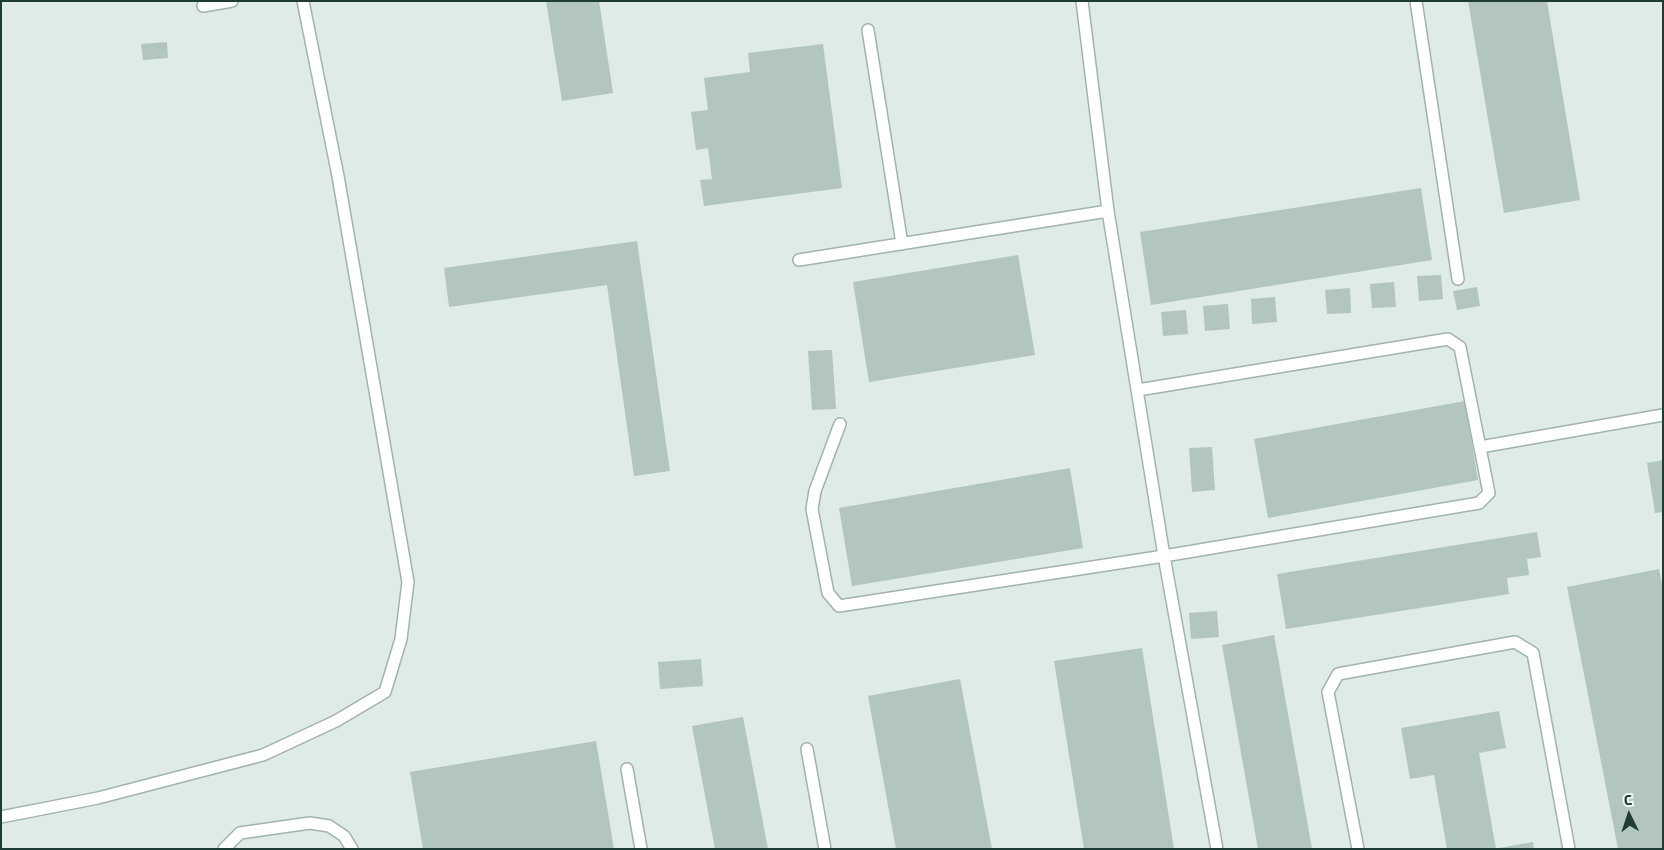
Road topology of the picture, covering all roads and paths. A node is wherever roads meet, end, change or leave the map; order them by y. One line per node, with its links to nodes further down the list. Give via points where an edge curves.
1 (232, 1): 5 (lane)
2 (303, 1): 18 (lane, via 340,185 408,582 401,639 385,692 336,722 263,755 98,798)
3 (1082, 1): 7 (lane)
4 (1416, 1): 10 (lane)
5 (202, 6)
6 (868, 30): 8 (lane)
7 (1108, 211): 8 (lane); 11 (lane)
8 (902, 244): 9 (lane)
9 (799, 260)
10 (1458, 279)
11 (1138, 390): 14 (lane, via 1448,339 1460,347); 15 (lane)
12 (1663, 415): 14 (lane)
13 (840, 424): 15 (lane, via 815,491 812,509 828,593 839,606)
14 (1480, 447): 15 (lane, via 1489,493 1478,503)
15 (1164, 556): 23 (lane)
16 (807, 749): 22 (lane)
17 (627, 769): 21 (lane)
18 (1, 817)
19 (224, 849): 20 (lane, via 240,833 310,823 329,826 344,836)
20 (352, 849)
21 (641, 849)
22 (825, 849)
23 (1217, 849)
24 (1358, 849): 25 (lane, via 1328,692 1338,674 1515,642 1533,653)
25 (1569, 849)

